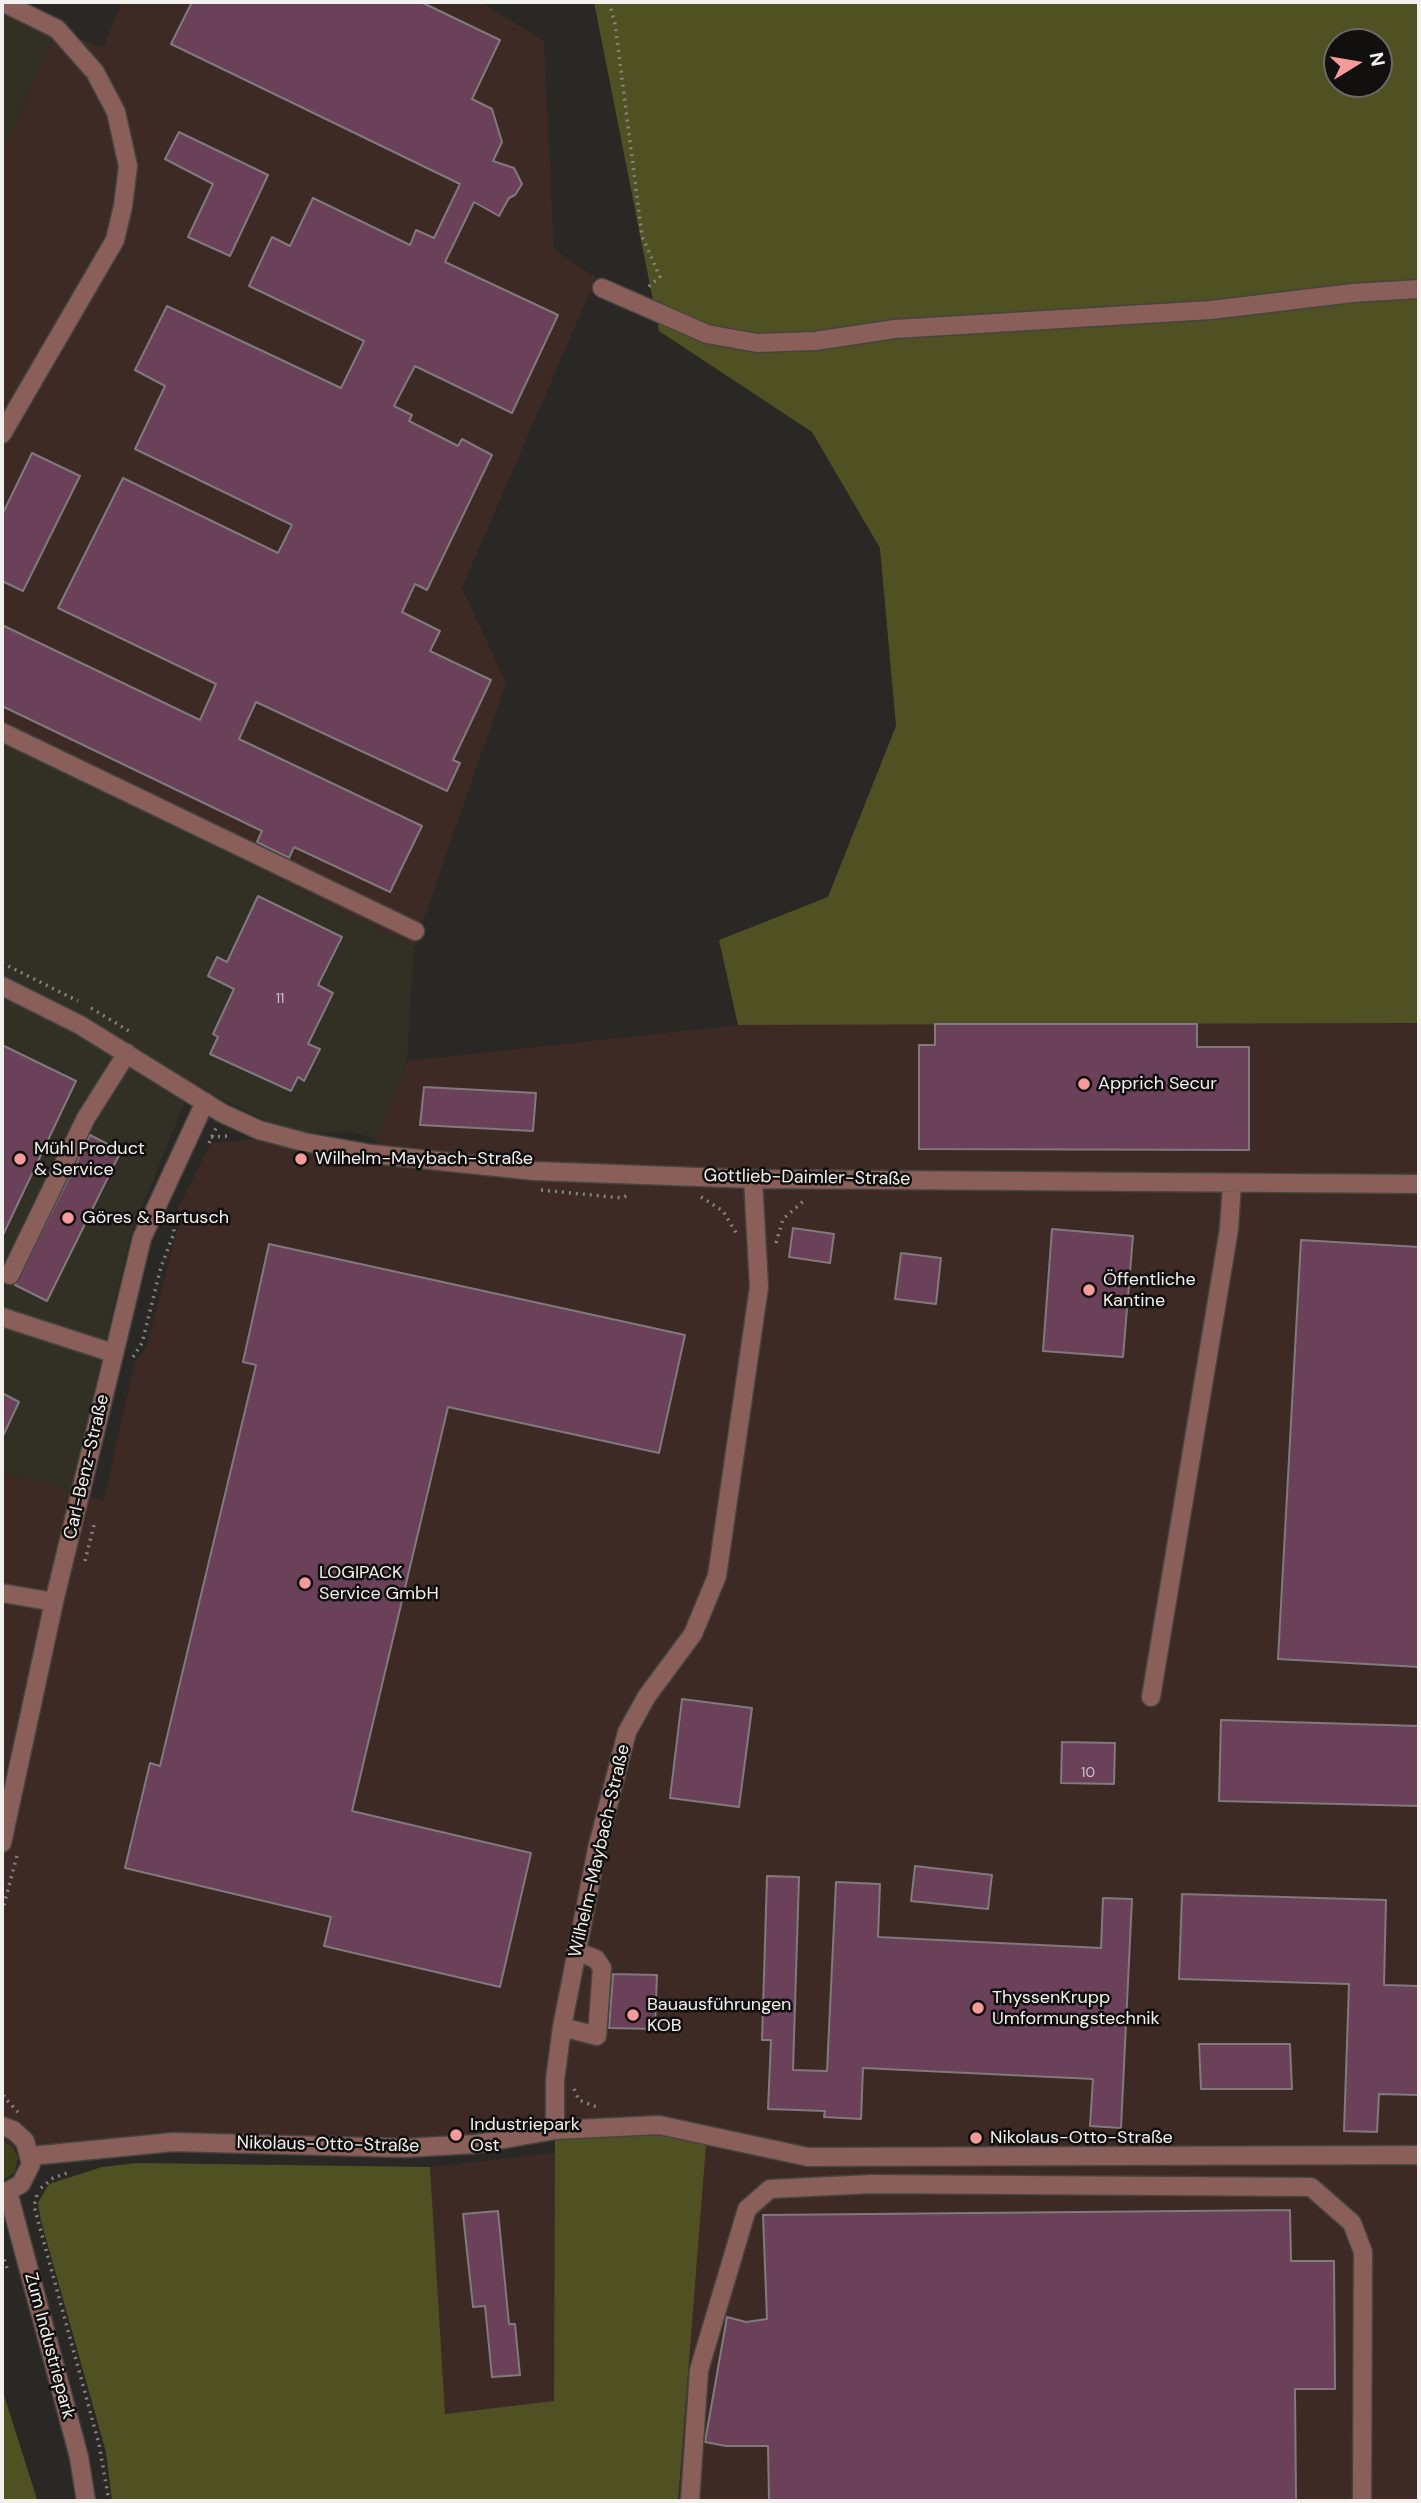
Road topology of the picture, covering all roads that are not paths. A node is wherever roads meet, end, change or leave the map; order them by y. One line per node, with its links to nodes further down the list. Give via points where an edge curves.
1 (2, 2): 4 (street, via 57,29 95,72 116,112 128,166 114,240)
2 (602, 288): 3 (street, via 707,334 757,343 815,341 895,329 1211,310)
3 (1419, 289)
4 (2, 434)
5 (2, 732): 6 (street)
6 (415, 931)
7 (2, 986): 8 (street, Gottlieb-Daimler-Straße)
8 (127, 1053): 9 (street, Gottlieb-Daimler-Straße); 13 (street, via 86,1118)
9 (205, 1102): 10 (street, Gottlieb-Daimler-Straße, via 259,1130 372,1154 535,1171); 15 (street, Carl-Benz-Straße, via 142,1238)
10 (753, 1179): 11 (street, Gottlieb-Daimler-Straße); 20 (street, Wilhelm-Maybach-Straße, via 758,1287 716,1576 693,1634 647,1696 627,1732)
11 (1232, 1183): 12 (street, Gottlieb-Daimler-Straße); 18 (street, via 1229,1229)
12 (1419, 1184)
13 (10, 1275)
14 (2, 1317): 15 (street)
15 (113, 1353): 17 (street, Carl-Benz-Straße)
16 (2, 1593): 17 (street)
17 (54, 1602): 19 (street, Carl-Benz-Straße)
18 (1151, 1697)
19 (2, 1843)
20 (576, 1951): 21 (street, Wilhelm-Maybach-Straße); 21 (street, via 596,1959 602,1968 597,2036)
21 (562, 2027): 23 (street, Wilhelm-Maybach-Straße)
22 (2, 2126): 25 (street, via 20,2135)
23 (555, 2130): 24 (street, Nikolaus-Otto-Straße, via 659,2124 808,2157); 25 (street, Nikolaus-Otto-Straße, via 476,2144 416,2147 173,2142)
24 (1419, 2155)
25 (31, 2156): 26 (street, via 26,2178)
26 (5, 2193): 27 (street, Zum Industriepark, via 79,2457)
27 (86, 2501)
28 (690, 2501): 29 (street, via 699,2370 747,2209 770,2189 885,2184 1311,2188 1352,2223 1363,2252)
29 (1362, 2501)

